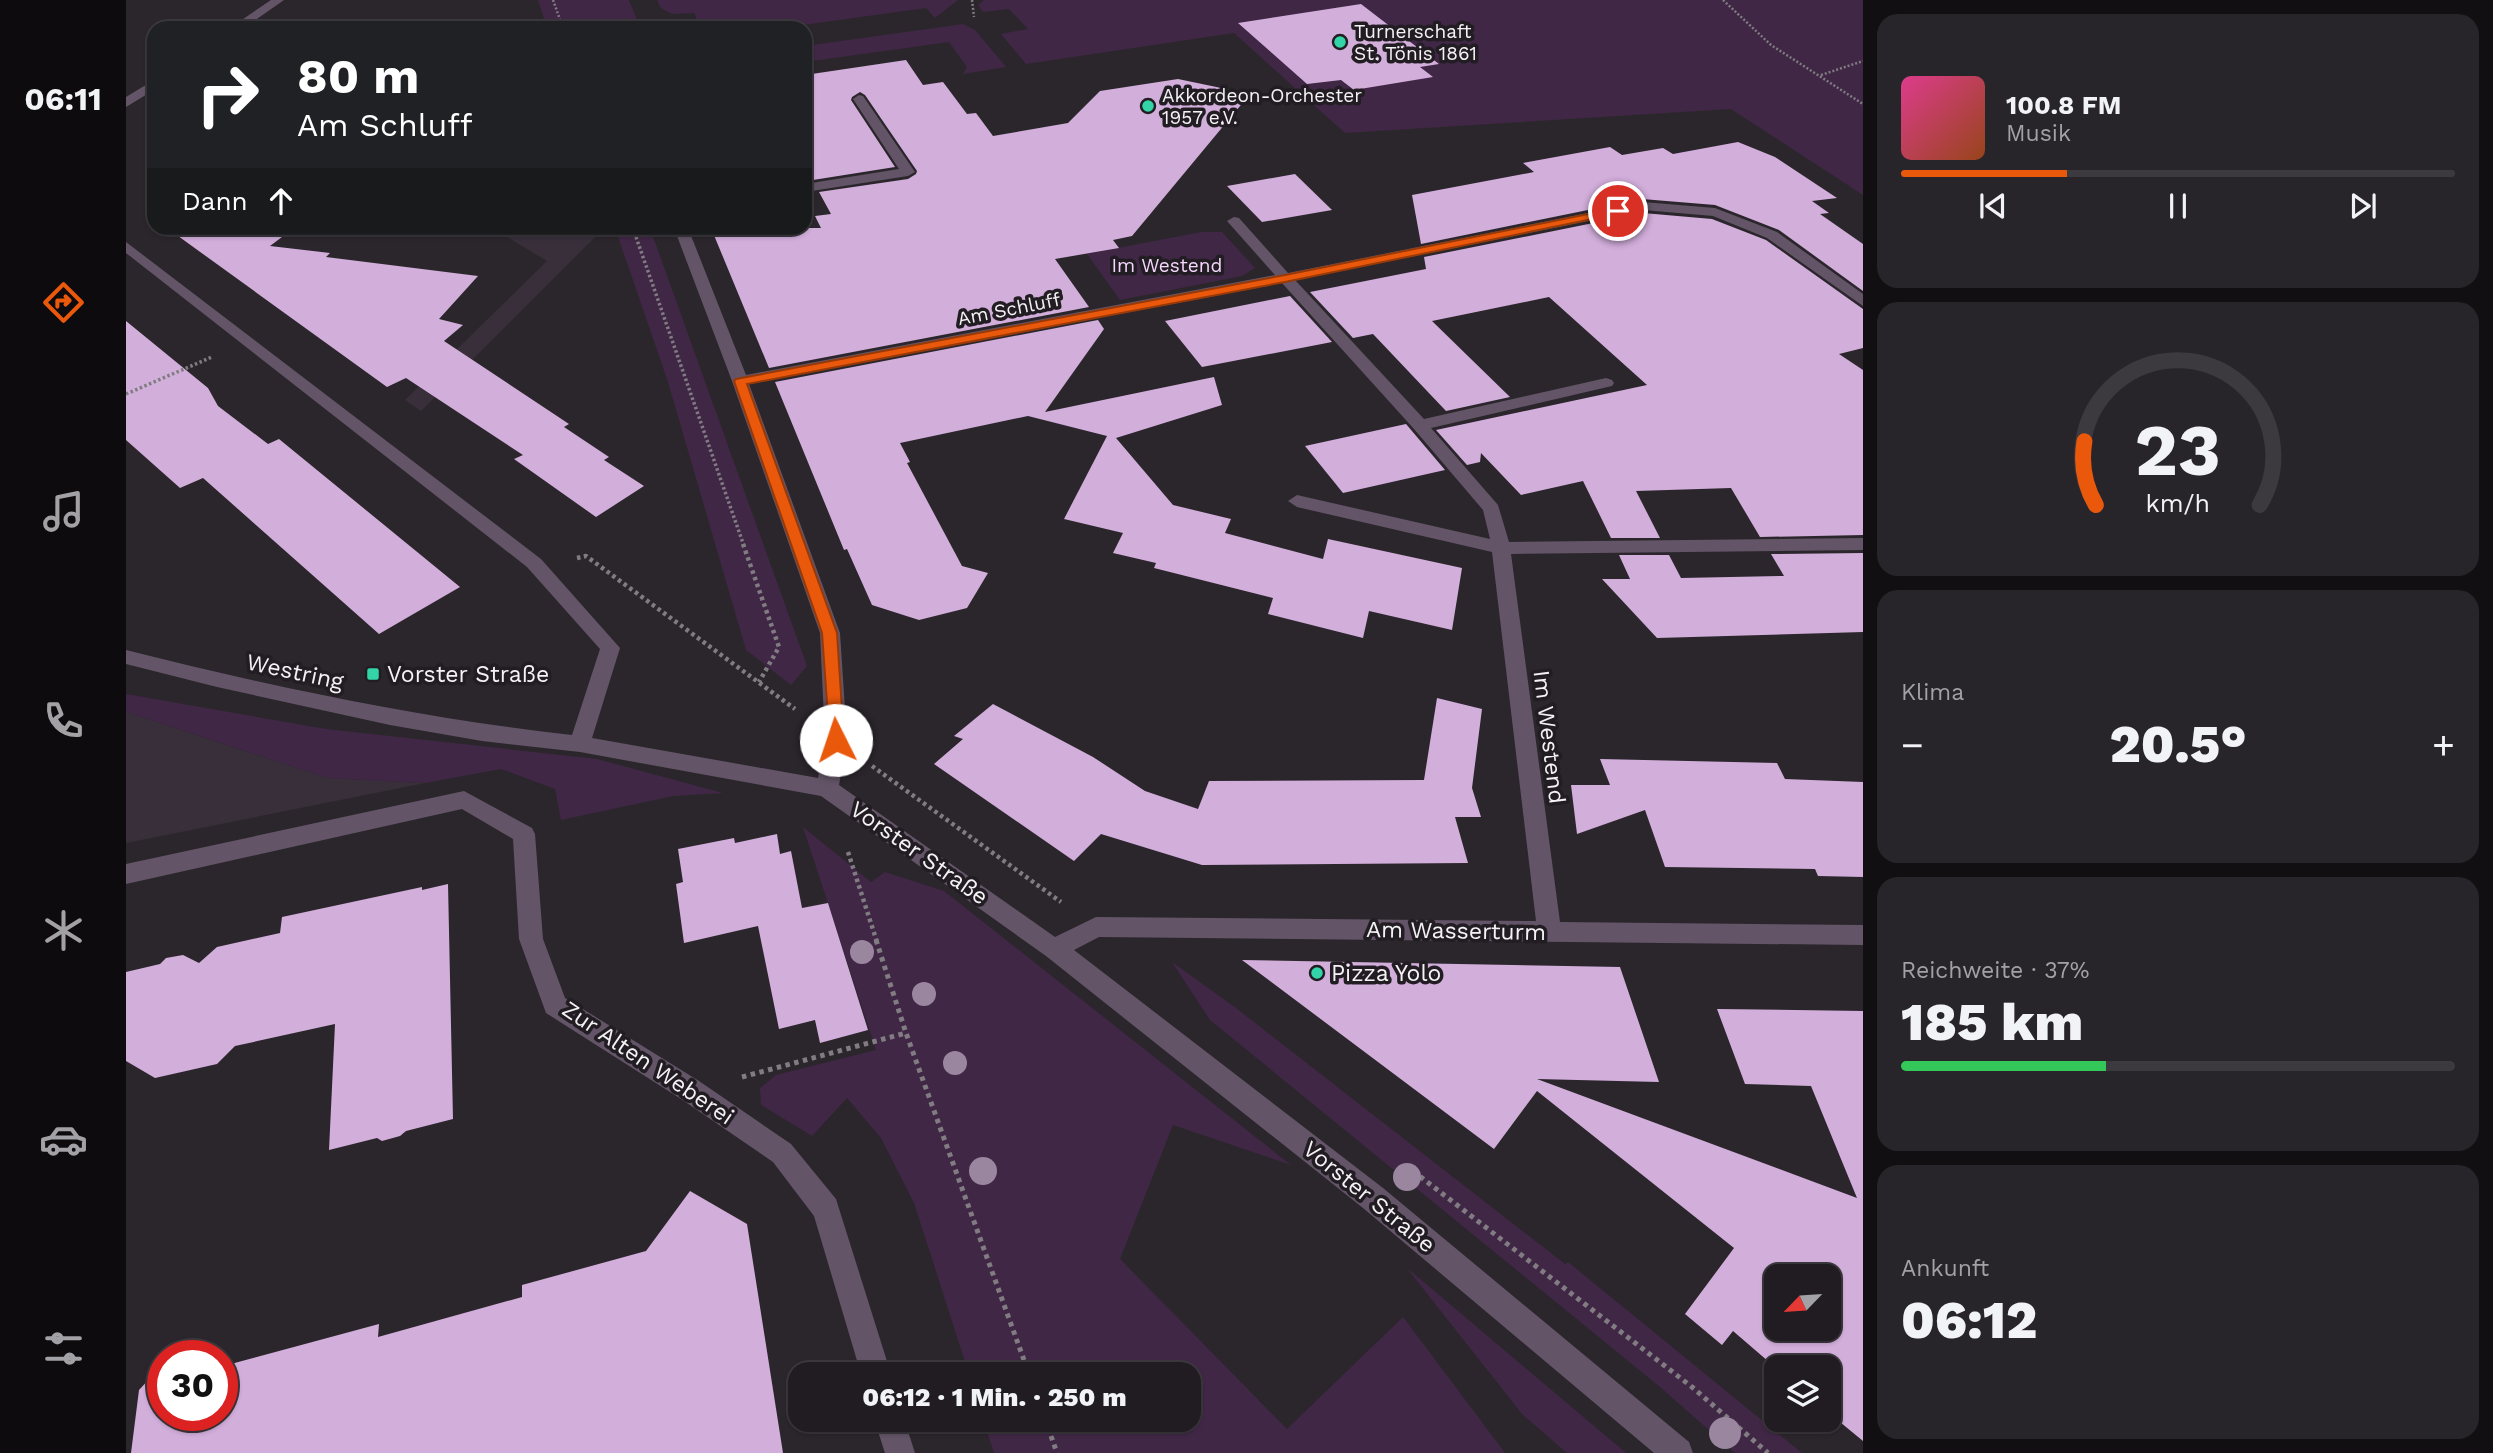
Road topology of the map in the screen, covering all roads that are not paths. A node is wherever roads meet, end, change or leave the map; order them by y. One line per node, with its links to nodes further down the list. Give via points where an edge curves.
1 (278, 0): 2 (street)
2 (246, 21)
3 (147, 89): 5 (street)
4 (859, 99): 6 (street, via 908,172)
5 (126, 103)
6 (812, 187)
7 (1234, 221): 10 (street, Im Westend)
8 (684, 235): 12 (street)
9 (126, 246): 19 (street, via 534,563 610,648)
10 (1285, 278): 11 (street, via 1643,206 1715,212 1772,235); 12 (street, Am Schluff); 14 (street, Im Westend)
11 (1863, 301)
12 (740, 381): 20 (street, via 830,633 836,740)
13 (1606, 383): 14 (street)
14 (1420, 425): 17 (street, Im Westend, via 1492,509)
15 (1297, 501): 17 (street)
16 (1863, 544): 17 (street)
17 (1501, 548): 22 (street, Im Westend)
18 (126, 657): 19 (street, Westring, via 390,717)
19 (580, 744): 20 (street, Vorster Straße)
20 (827, 788): 24 (street, Vorster Straße)
21 (126, 874): 25 (street, Zur Alten Weberei, via 464,800 524,834 531,939 555,1005 782,1153 826,1209)
22 (1549, 932): 23 (street, Am Wasserturm); 24 (street, Am Wasserturm, via 1096,927)
23 (1863, 935)
24 (1054, 949): 28 (street, Vorster Straße, via 1373,1198)
25 (872, 1362)
26 (893, 1432): 27 (street)
27 (900, 1453)
28 (1678, 1453)

